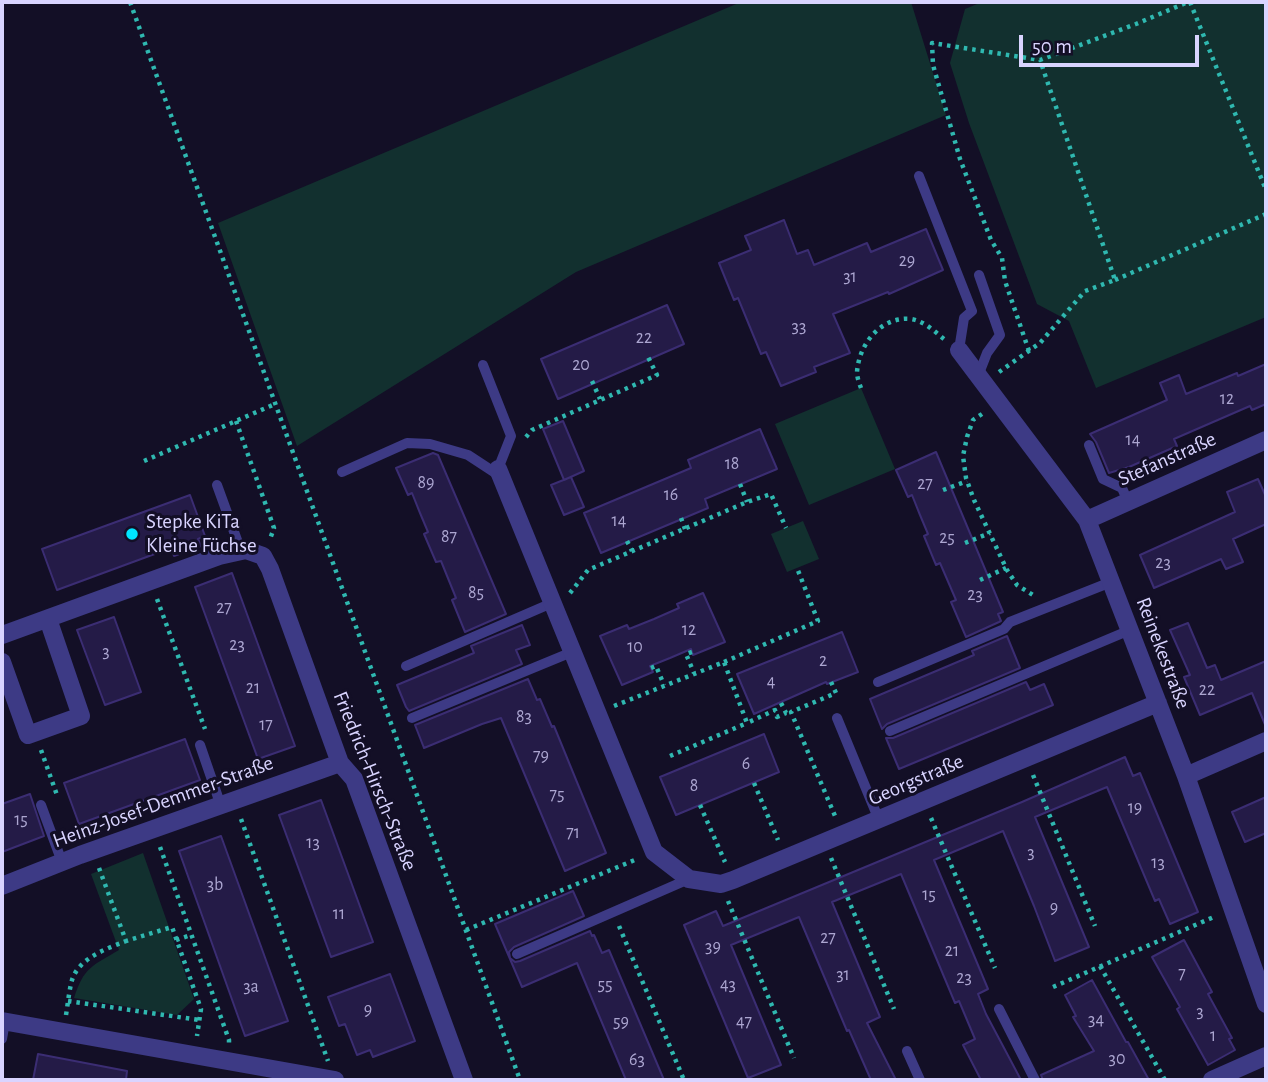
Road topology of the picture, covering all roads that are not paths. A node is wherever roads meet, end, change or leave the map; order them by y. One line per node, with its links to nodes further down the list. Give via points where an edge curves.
1 (919, 176): 3 (lane, via 972,311 964,318)
2 (979, 275): 5 (lane, via 1000,335 987,353)
3 (958, 350): 5 (street, Reinekestraße)
4 (483, 365): 9 (lane, via 511,436)
5 (981, 379): 12 (street, Reinekestraße)
6 (1266, 440): 11 (street, Stefanstraße)
7 (1089, 445): 11 (lane, via 1103,479 1122,488)
8 (342, 472): 9 (lane, via 407,443 468,455)
9 (499, 472): 15 (street)
10 (217, 485): 13 (lane)
11 (1128, 502): 12 (street, Stefanstraße)
12 (1087, 520): 14 (street, Reinekestraße)
13 (250, 552): 16 (street, via 219,556); 29 (street, Friedrich-Hirsch-Straße, via 271,569)
14 (1111, 582): 17 (street, Reinekestraße); 22 (lane)
15 (554, 607): 19 (street); 21 (lane)
16 (48, 619): 18 (street); 20 (street, via 81,716 28,735)
17 (1130, 630): 23 (street, Reinekestraße); 26 (lane)
18 (2, 635)
19 (572, 652): 24 (lane); 35 (street, via 654,852)
20 (2, 662)
21 (406, 666)
22 (878, 682)
23 (1158, 703): 30 (street, Reinekestraße); 33 (street, Georgstraße)
24 (411, 718)
25 (837, 718): 33 (lane)
26 (890, 731)
27 (204, 741): 31 (lane)
28 (1266, 741): 30 (street)
29 (340, 763): 31 (street, Heinz-Josef-Demmer-Straße); 44 (street, Friedrich-Hirsch-Straße, via 354,779)
30 (1186, 776): 38 (street, Reinekestraße)
31 (228, 803): 34 (street, Heinz-Josef-Demmer-Straße)
32 (41, 804): 34 (lane)
33 (879, 820): 35 (street, Georgstraße, via 727,882)
34 (62, 862): 36 (street, Heinz-Josef-Demmer-Straße)
35 (689, 879): 37 (lane)
36 (2, 886)
37 (517, 954)
38 (1266, 1004)
39 (999, 1009): 46 (lane)
40 (3, 1027): 43 (street, via 62,1032)
41 (907, 1051): 45 (lane)
42 (1266, 1056): 47 (street)
43 (330, 1079)
44 (464, 1080)
45 (920, 1080)
46 (1035, 1080)
47 (1212, 1080)

